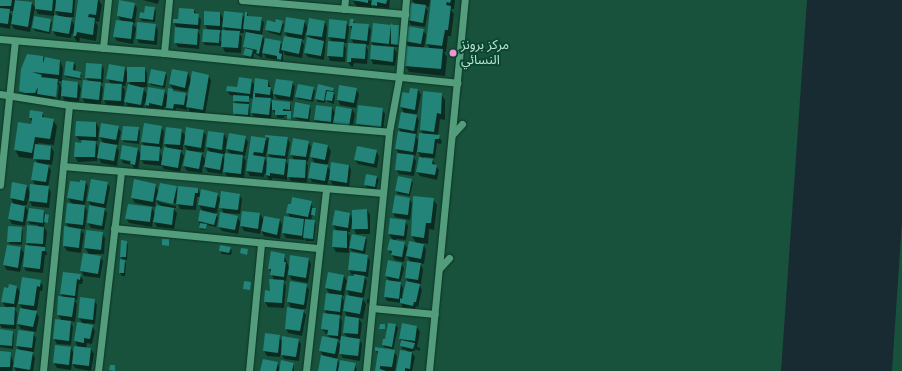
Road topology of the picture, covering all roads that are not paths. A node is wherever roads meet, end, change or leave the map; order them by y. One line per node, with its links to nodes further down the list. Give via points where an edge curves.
1 (108, 0): 11 (street)
2 (169, 0): 12 (street)
3 (242, 0): 7 (street)
4 (345, 0): 7 (street)
5 (406, 0): 8 (street)
6 (465, 0): 14 (street)
7 (344, 9): 8 (street)
8 (405, 14): 13 (street)
9 (0, 39): 10 (street)
10 (15, 41): 11 (street); 16 (street)
11 (103, 48): 12 (street)
12 (164, 53): 13 (street)
13 (399, 78): 14 (street); 19 (street)
14 (457, 83): 20 (street)
15 (0, 94): 16 (street)
16 (10, 95): 17 (street); 23 (street)
17 (69, 105): 19 (street); 21 (street)
18 (462, 124): 20 (street)
19 (389, 132): 26 (street)
20 (452, 135): 31 (street)
21 (63, 166): 22 (street); 34 (street)
22 (121, 171): 25 (street); 27 (street)
23 (0, 181): 24 (street)
24 (0, 185)
25 (326, 189): 26 (street); 29 (street)
26 (383, 193): 32 (street)
27 (114, 228): 28 (street); 35 (street)
28 (260, 243): 29 (street); 36 (street)
29 (319, 248): 37 (street)
30 (449, 258): 31 (street)
31 (439, 269): 33 (street)
32 (372, 308): 33 (street); 38 (street)
33 (435, 314): 39 (street)
34 (43, 371)
35 (98, 371)
36 (249, 371)
37 (306, 371)
38 (366, 371)
39 (429, 371)

